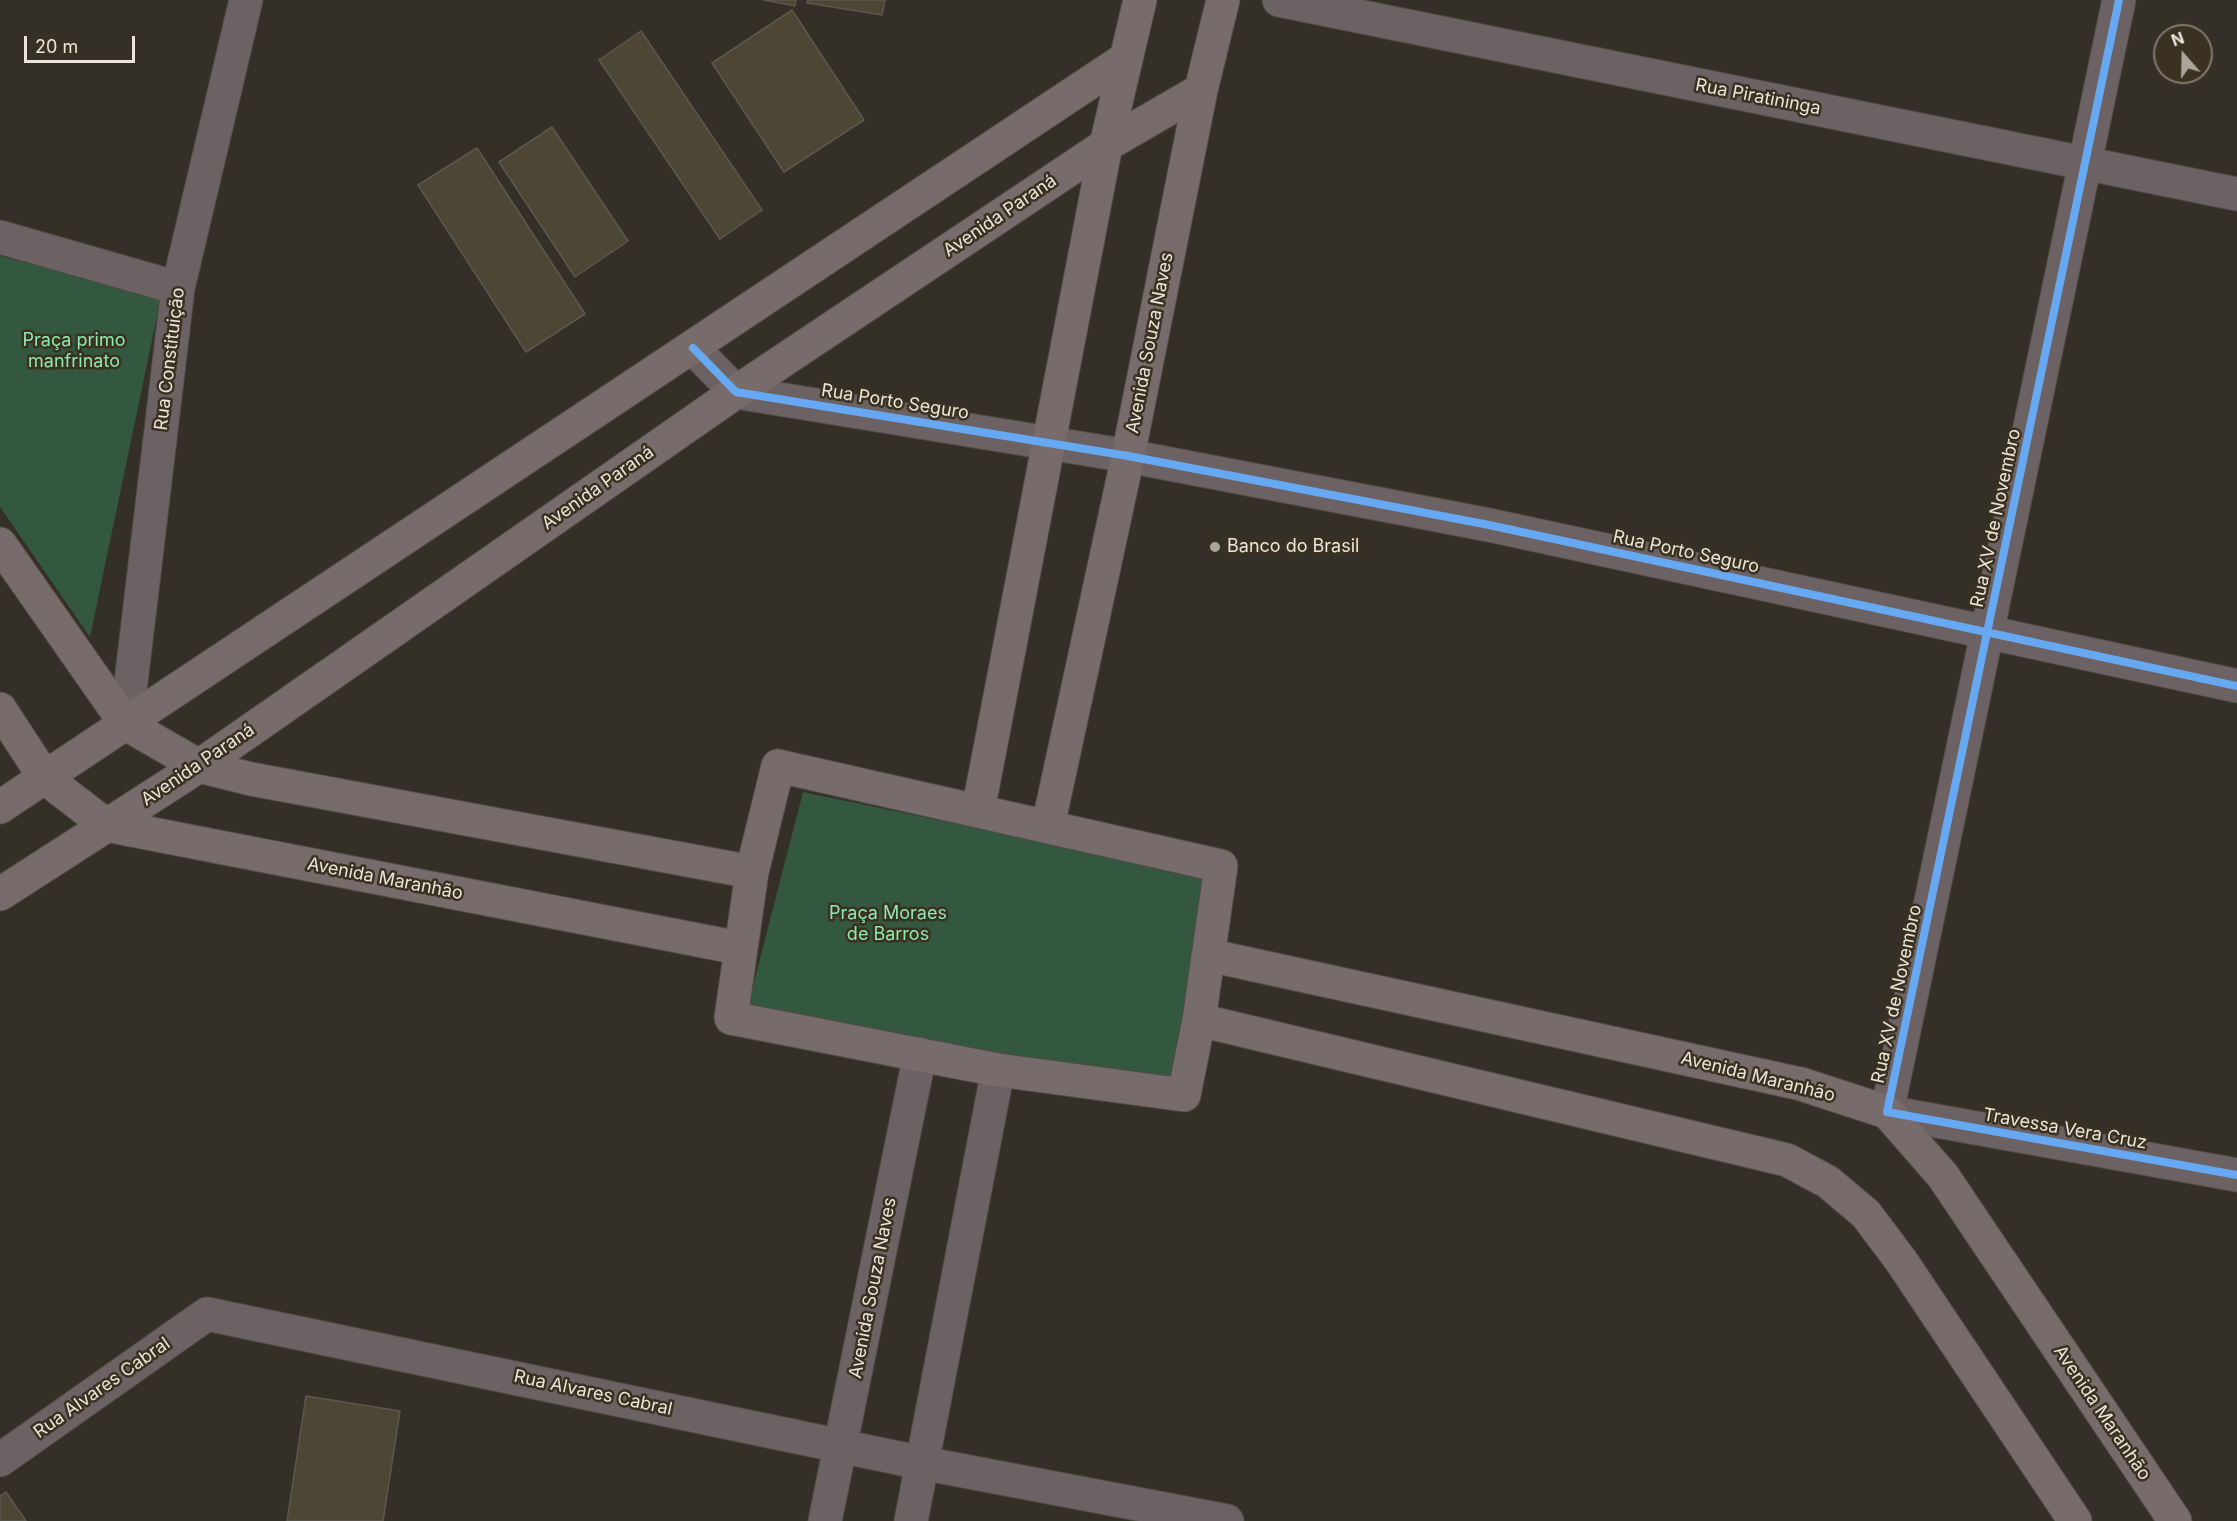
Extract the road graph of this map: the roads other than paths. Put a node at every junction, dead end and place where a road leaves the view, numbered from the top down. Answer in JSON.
{"nodes":[{"id":1,"x":246,"y":0,"type":"edge"},
{"id":2,"x":1140,"y":0,"type":"edge"},
{"id":3,"x":1223,"y":0,"type":"edge"},
{"id":4,"x":1278,"y":0,"type":"edge"},
{"id":5,"x":2119,"y":0,"type":"edge"},
{"id":6,"x":1125,"y":59,"type":"junction"},
{"id":7,"x":1201,"y":90,"type":"junction"},
{"id":8,"x":1106,"y":145,"type":"junction"},
{"id":9,"x":2085,"y":163,"type":"junction"},
{"id":10,"x":2237,"y":194,"type":"edge"},
{"id":11,"x":0,"y":237,"type":"edge"},
{"id":12,"x":178,"y":288,"type":"junction"},
{"id":13,"x":693,"y":348,"type":"junction"},
{"id":14,"x":736,"y":392,"type":"junction"},
{"id":15,"x":1048,"y":442,"type":"junction"},
{"id":16,"x":1128,"y":456,"type":"junction"},
{"id":17,"x":0,"y":544,"type":"edge"},
{"id":18,"x":1988,"y":632,"type":"junction"},
{"id":19,"x":2237,"y":686,"type":"edge"},
{"id":20,"x":0,"y":709,"type":"edge"},
{"id":21,"x":126,"y":724,"type":"junction"},
{"id":22,"x":199,"y":766,"type":"junction"},
{"id":23,"x":45,"y":778,"type":"junction"},
{"id":24,"x":0,"y":807,"type":"edge"},
{"id":25,"x":978,"y":811,"type":"junction"},
{"id":26,"x":106,"y":825,"type":"junction"},
{"id":27,"x":1048,"y":826,"type":"junction"},
{"id":28,"x":752,"y":872,"type":"junction"},
{"id":29,"x":0,"y":894,"type":"edge"},
{"id":30,"x":739,"y":948,"type":"junction"},
{"id":31,"x":1208,"y":955,"type":"junction"},
{"id":32,"x":1199,"y":1020,"type":"junction"},
{"id":33,"x":920,"y":1054,"type":"junction"},
{"id":34,"x":998,"y":1070,"type":"junction"},
{"id":35,"x":1887,"y":1112,"type":"junction"},
{"id":36,"x":2237,"y":1175,"type":"edge"},
{"id":37,"x":841,"y":1444,"type":"junction"},
{"id":38,"x":0,"y":1460,"type":"edge"},
{"id":39,"x":922,"y":1463,"type":"junction"},
{"id":40,"x":825,"y":1521,"type":"edge"},
{"id":41,"x":910,"y":1521,"type":"edge"},
{"id":42,"x":1227,"y":1521,"type":"edge"},
{"id":43,"x":2075,"y":1521,"type":"edge"},
{"id":44,"x":2175,"y":1521,"type":"edge"}],
"edges":[{"from":1,"to":12,"type":"street","name":"Rua Constituição"},
{"from":2,"to":6,"type":"main road"},
{"from":3,"to":7,"type":"main road","name":"Avenida Souza Naves"},
{"from":4,"to":9,"type":"street","name":"Rua Piratininga"},
{"from":5,"to":9,"type":"street","name":"Rua XV de Novembro"},
{"from":6,"to":8,"type":"main road"},
{"from":6,"to":13,"type":"main road"},
{"from":7,"to":8,"type":"main road","name":"Avenida Paraná"},
{"from":7,"to":16,"type":"main road","name":"Avenida Souza Naves"},
{"from":8,"to":14,"type":"main road","name":"Avenida Paraná"},
{"from":8,"to":15,"type":"main road"},
{"from":9,"to":10,"type":"street","name":"Rua Piratininga"},
{"from":9,"to":18,"type":"street","name":"Rua XV de Novembro"},
{"from":11,"to":12,"type":"street"},
{"from":12,"to":21,"type":"street","name":"Rua Constituição"},
{"from":13,"to":14,"type":"street"},
{"from":13,"to":21,"type":"main road"},
{"from":14,"to":15,"type":"street","name":"Rua Porto Seguro"},
{"from":14,"to":22,"type":"main road","name":"Avenida Paraná"},
{"from":15,"to":16,"type":"street","name":"Rua Porto Seguro"},
{"from":15,"to":25,"type":"main road"},
{"from":16,"to":18,"type":"street","name":"Rua Porto Seguro"},
{"from":16,"to":27,"type":"main road","name":"Avenida Souza Naves"},
{"from":17,"to":21,"type":"main road"},
{"from":18,"to":19,"type":"street","name":"Rua Porto Seguro"},
{"from":18,"to":35,"type":"street","name":"Rua XV de Novembro"},
{"from":20,"to":23,"type":"main road","name":"Avenida Maranhão"},
{"from":21,"to":22,"type":"main road"},
{"from":21,"to":23,"type":"main road"},
{"from":22,"to":26,"type":"main road","name":"Avenida Paraná"},
{"from":22,"to":28,"type":"main road"},
{"from":23,"to":24,"type":"main road"},
{"from":23,"to":26,"type":"main road","name":"Avenida Maranhão"},
{"from":25,"to":27,"type":"main road"},
{"from":25,"to":28,"type":"main road"},
{"from":26,"to":29,"type":"main road","name":"Avenida Paraná"},
{"from":26,"to":30,"type":"main road","name":"Avenida Maranhão"},
{"from":27,"to":31,"type":"main road"},
{"from":28,"to":30,"type":"main road"},
{"from":30,"to":33,"type":"main road"},
{"from":31,"to":32,"type":"main road"},
{"from":31,"to":35,"type":"main road","name":"Avenida Maranhão"},
{"from":32,"to":34,"type":"main road"},
{"from":32,"to":43,"type":"main road"},
{"from":33,"to":34,"type":"main road"},
{"from":33,"to":37,"type":"street","name":"Avenida Souza Naves"},
{"from":34,"to":39,"type":"street"},
{"from":35,"to":36,"type":"street","name":"Travessa Vera Cruz"},
{"from":35,"to":44,"type":"main road","name":"Avenida Maranhão"},
{"from":37,"to":38,"type":"street","name":"Rua Alvares Cabral"},
{"from":37,"to":39,"type":"street","name":"Rua Alvares Cabral"},
{"from":37,"to":40,"type":"street","name":"Avenida Souza Naves"},
{"from":39,"to":41,"type":"street"},
{"from":39,"to":42,"type":"street","name":"Rua Alvares Cabral"}]}
